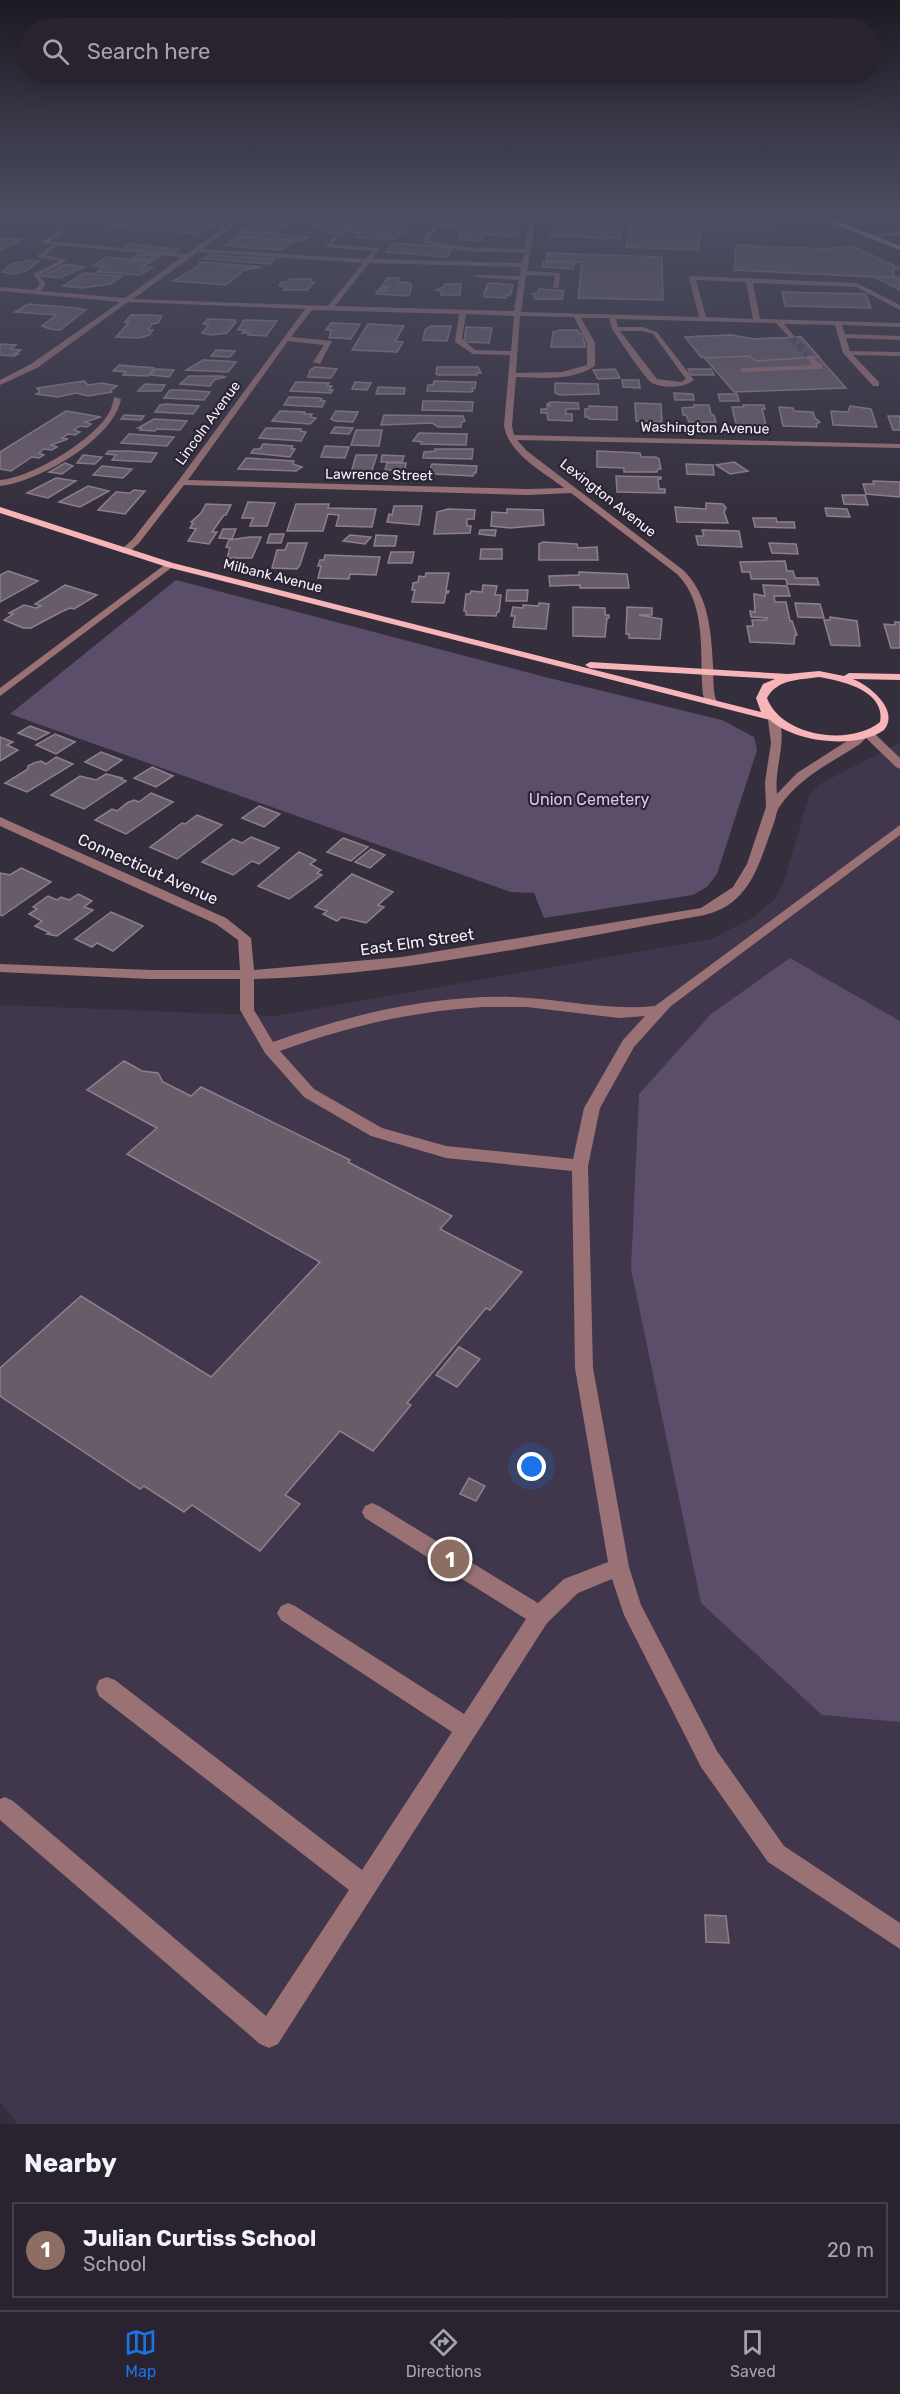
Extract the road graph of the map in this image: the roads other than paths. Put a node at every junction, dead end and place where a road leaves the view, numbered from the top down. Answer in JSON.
{"nodes":[{"id":1,"x":111,"y":311,"type":"edge"},
{"id":2,"x":307,"y":311,"type":"edge"},
{"id":3,"x":434,"y":311,"type":"edge"},
{"id":4,"x":701,"y":311,"type":"edge"},
{"id":5,"x":755,"y":311,"type":"edge"},
{"id":6,"x":463,"y":312,"type":"junction"},
{"id":7,"x":517,"y":314,"type":"junction"},
{"id":8,"x":576,"y":315,"type":"junction"},
{"id":9,"x":612,"y":316,"type":"junction"},
{"id":10,"x":703,"y":319,"type":"junction"},
{"id":11,"x":757,"y":321,"type":"junction"},
{"id":12,"x":777,"y":321,"type":"junction"},
{"id":13,"x":838,"y":323,"type":"junction"},
{"id":14,"x":900,"y":325,"type":"edge"},
{"id":15,"x":615,"y":329,"type":"junction"},
{"id":16,"x":841,"y":336,"type":"junction"},
{"id":17,"x":791,"y":337,"type":"tunnel mouth"},
{"id":18,"x":900,"y":338,"type":"edge"},
{"id":19,"x":286,"y":339,"type":"junction"},
{"id":20,"x":514,"y":353,"type":"junction"},
{"id":21,"x":847,"y":353,"type":"junction"},
{"id":22,"x":900,"y":354,"type":"edge"},
{"id":23,"x":809,"y":357,"type":"dead end"},
{"id":24,"x":317,"y":362,"type":"dead end"},
{"id":25,"x":744,"y":370,"type":"dead end"},
{"id":26,"x":513,"y":375,"type":"junction"},
{"id":27,"x":0,"y":383,"type":"edge"},
{"id":28,"x":876,"y":384,"type":"dead end"},
{"id":29,"x":117,"y":399,"type":"dead end"},
{"id":30,"x":510,"y":437,"type":"junction"},
{"id":31,"x":900,"y":446,"type":"edge"},
{"id":32,"x":182,"y":482,"type":"junction"},
{"id":33,"x":0,"y":483,"type":"edge"},
{"id":34,"x":575,"y":490,"type":"junction"},
{"id":35,"x":0,"y":510,"type":"edge"},
{"id":36,"x":125,"y":550,"type":"junction"},
{"id":37,"x":170,"y":565,"type":"junction"},
{"id":38,"x":542,"y":661,"type":"junction"},
{"id":39,"x":708,"y":673,"type":"junction"},
{"id":40,"x":837,"y":676,"type":"junction"},
{"id":41,"x":790,"y":677,"type":"junction"},
{"id":42,"x":900,"y":677,"type":"edge"},
{"id":43,"x":0,"y":693,"type":"edge"},
{"id":44,"x":711,"y":702,"type":"junction"},
{"id":45,"x":771,"y":719,"type":"junction"},
{"id":46,"x":900,"y":719,"type":"edge"},
{"id":47,"x":884,"y":723,"type":"junction"},
{"id":48,"x":865,"y":734,"type":"junction"},
{"id":49,"x":900,"y":765,"type":"edge"},
{"id":50,"x":772,"y":807,"type":"junction"},
{"id":51,"x":0,"y":821,"type":"edge"},
{"id":52,"x":900,"y":829,"type":"edge"},
{"id":53,"x":0,"y":968,"type":"edge"},
{"id":54,"x":246,"y":975,"type":"junction"},
{"id":55,"x":660,"y":1010,"type":"junction"},
{"id":56,"x":270,"y":1048,"type":"junction"},
{"id":57,"x":580,"y":1166,"type":"junction"},
{"id":58,"x":372,"y":1512,"type":"dead end"},
{"id":59,"x":619,"y":1567,"type":"junction"},
{"id":60,"x":288,"y":1613,"type":"dead end"},
{"id":61,"x":540,"y":1616,"type":"junction"},
{"id":62,"x":107,"y":1688,"type":"dead end"},
{"id":63,"x":467,"y":1729,"type":"junction"},
{"id":64,"x":5,"y":1809,"type":"dead end"},
{"id":65,"x":365,"y":1887,"type":"junction"},
{"id":66,"x":899,"y":1934,"type":"edge"}],
"edges":[{"from":1,"to":27,"type":"street"},
{"from":2,"to":19,"type":"street","name":"Lincoln Avenue"},
{"from":3,"to":6,"type":"street"},
{"from":4,"to":10,"type":"street"},
{"from":5,"to":11,"type":"street"},
{"from":6,"to":7,"type":"street"},
{"from":6,"to":20,"type":"street"},
{"from":7,"to":8,"type":"street"},
{"from":7,"to":20,"type":"street"},
{"from":8,"to":9,"type":"street"},
{"from":8,"to":26,"type":"street"},
{"from":9,"to":10,"type":"street"},
{"from":9,"to":15,"type":"street"},
{"from":10,"to":11,"type":"street"},
{"from":11,"to":12,"type":"street"},
{"from":12,"to":13,"type":"street"},
{"from":12,"to":17,"type":"street"},
{"from":13,"to":14,"type":"street"},
{"from":13,"to":16,"type":"street"},
{"from":15,"to":15,"type":"street"},
{"from":16,"to":18,"type":"street"},
{"from":16,"to":21,"type":"street"},
{"from":19,"to":24,"type":"street"},
{"from":19,"to":32,"type":"street","name":"Lincoln Avenue"},
{"from":20,"to":26,"type":"street"},
{"from":21,"to":22,"type":"street"},
{"from":21,"to":28,"type":"street"},
{"from":23,"to":25,"type":"street"},
{"from":26,"to":30,"type":"street"},
{"from":29,"to":33,"type":"street"},
{"from":30,"to":31,"type":"street","name":"Washington Avenue"},
{"from":30,"to":34,"type":"street","name":"Lexington Avenue"},
{"from":32,"to":34,"type":"street","name":"Lawrence Street"},
{"from":32,"to":36,"type":"street","name":"Lincoln Avenue"},
{"from":34,"to":39,"type":"street","name":"Lexington Avenue"},
{"from":35,"to":36,"type":"main road","name":"Milbank Avenue"},
{"from":36,"to":37,"type":"main road","name":"Milbank Avenue"},
{"from":37,"to":38,"type":"main road","name":"Milbank Avenue"},
{"from":37,"to":43,"type":"street"},
{"from":38,"to":39,"type":"main road","name":"Milbank Avenue"},
{"from":38,"to":44,"type":"main road","name":"Milbank Avenue"},
{"from":39,"to":41,"type":"main road","name":"Milbank Avenue"},
{"from":39,"to":44,"type":"street","name":"Lexington Avenue"},
{"from":40,"to":41,"type":"main road"},
{"from":40,"to":42,"type":"main road"},
{"from":40,"to":47,"type":"main road"},
{"from":41,"to":45,"type":"main road"},
{"from":44,"to":45,"type":"main road","name":"Milbank Avenue"},
{"from":45,"to":48,"type":"main road","name":"Milbank Avenue"},
{"from":45,"to":50,"type":"street","name":"East Elm Street"},
{"from":46,"to":47,"type":"main road"},
{"from":47,"to":48,"type":"main road"},
{"from":48,"to":49,"type":"street"},
{"from":48,"to":50,"type":"street","name":"East Elm Street"},
{"from":50,"to":54,"type":"street","name":"East Elm Street"},
{"from":51,"to":54,"type":"street","name":"Connecticut Avenue"},
{"from":52,"to":55,"type":"street"},
{"from":53,"to":54,"type":"street","name":"East Elm Street"},
{"from":54,"to":56,"type":"street"},
{"from":55,"to":56,"type":"street"},
{"from":55,"to":57,"type":"street"},
{"from":56,"to":57,"type":"street"},
{"from":57,"to":59,"type":"street"},
{"from":58,"to":61,"type":"street"},
{"from":59,"to":61,"type":"street"},
{"from":59,"to":66,"type":"street"},
{"from":60,"to":63,"type":"street"},
{"from":61,"to":63,"type":"street"},
{"from":62,"to":65,"type":"street"},
{"from":63,"to":65,"type":"street"},
{"from":64,"to":65,"type":"street"}]}
